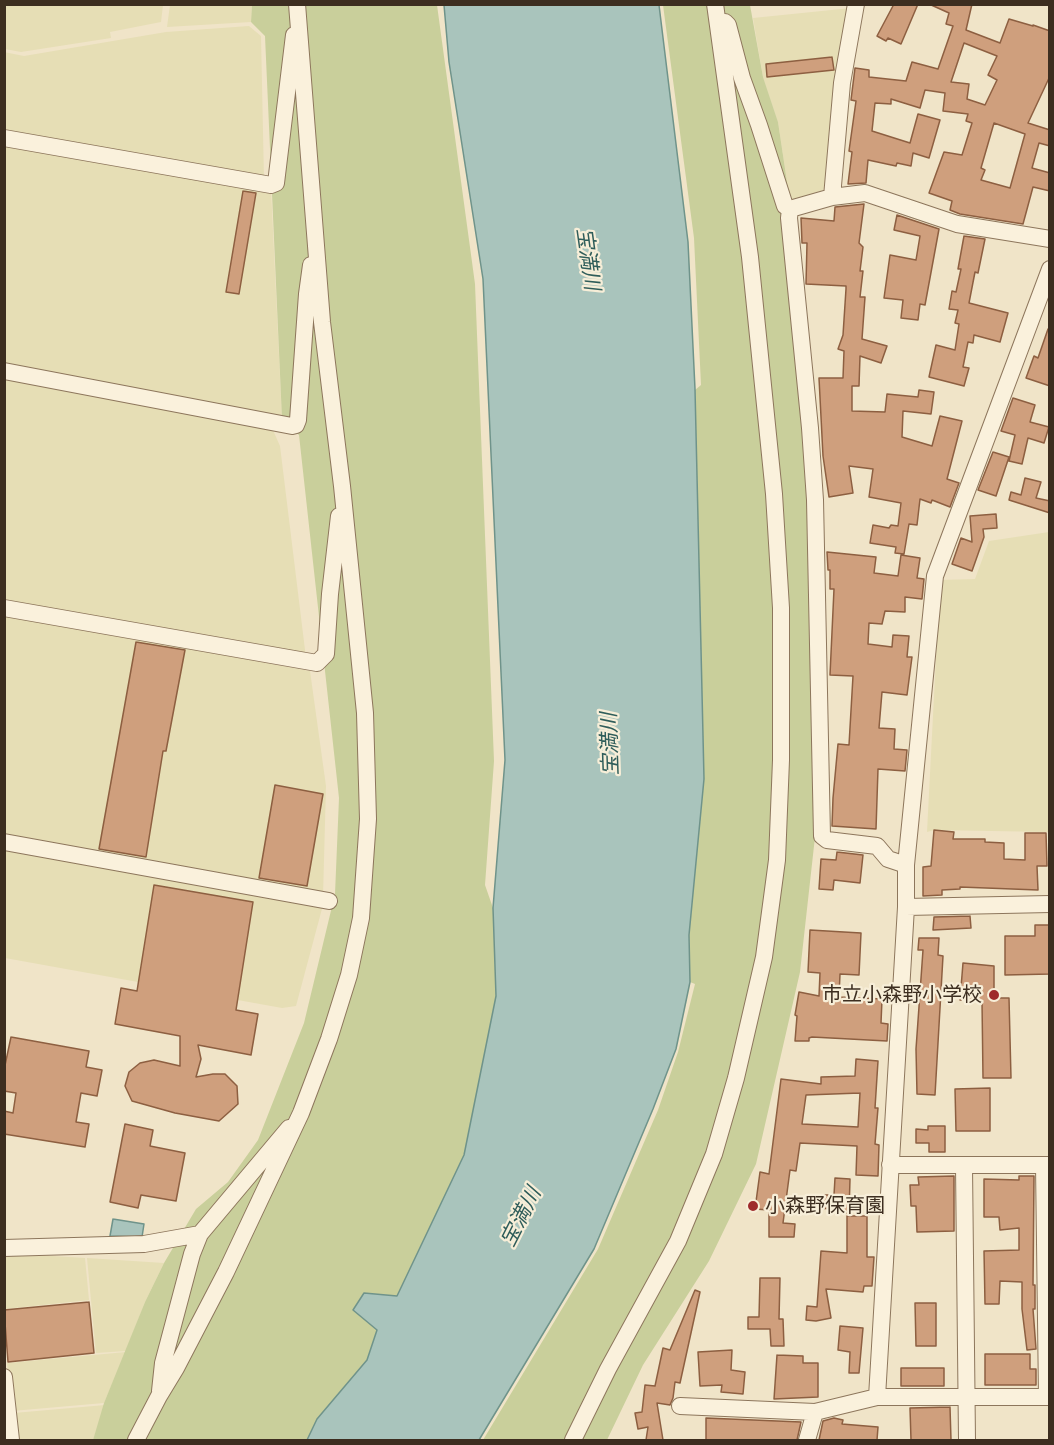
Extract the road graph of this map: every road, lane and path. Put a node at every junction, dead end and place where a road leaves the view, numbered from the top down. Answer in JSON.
{"nodes":[{"id":1,"x":297,"y":4,"type":"edge"},
{"id":2,"x":856,"y":4,"type":"edge"},
{"id":3,"x":716,"y":7,"type":"edge"},
{"id":4,"x":299,"y":24,"type":"junction"},
{"id":5,"x":4,"y":138,"type":"edge"},
{"id":6,"x":832,"y":197,"type":"junction"},
{"id":7,"x":790,"y":208,"type":"junction"},
{"id":8,"x":1050,"y":238,"type":"edge"},
{"id":9,"x":316,"y":244,"type":"junction"},
{"id":10,"x":1050,"y":269,"type":"edge"},
{"id":11,"x":4,"y":371,"type":"edge"},
{"id":12,"x":342,"y":486,"type":"junction"},
{"id":13,"x":4,"y":608,"type":"edge"},
{"id":14,"x":4,"y":842,"type":"edge"},
{"id":15,"x":906,"y":865,"type":"junction"},
{"id":16,"x":329,"y":901,"type":"dead end"},
{"id":17,"x":1050,"y":904,"type":"edge"},
{"id":18,"x":906,"y":907,"type":"junction"},
{"id":19,"x":301,"y":1113,"type":"junction"},
{"id":20,"x":890,"y":1165,"type":"junction"},
{"id":21,"x":1047,"y":1165,"type":"edge"},
{"id":22,"x":964,"y":1166,"type":"junction"},
{"id":23,"x":200,"y":1233,"type":"junction"},
{"id":24,"x":4,"y":1248,"type":"edge"},
{"id":25,"x":4,"y":1377,"type":"edge"},
{"id":26,"x":159,"y":1396,"type":"junction"},
{"id":27,"x":877,"y":1397,"type":"junction"},
{"id":28,"x":966,"y":1397,"type":"junction"},
{"id":29,"x":1048,"y":1397,"type":"edge"},
{"id":30,"x":680,"y":1406,"type":"dead end"},
{"id":31,"x":815,"y":1412,"type":"junction"},
{"id":32,"x":11,"y":1440,"type":"edge"},
{"id":33,"x":136,"y":1440,"type":"edge"},
{"id":34,"x":573,"y":1440,"type":"edge"},
{"id":35,"x":807,"y":1440,"type":"edge"},
{"id":36,"x":967,"y":1440,"type":"edge"}],
"edges":[{"from":1,"to":4,"type":"street"},
{"from":2,"to":6,"type":"street"},
{"from":3,"to":7,"type":"street"},
{"from":3,"to":34,"type":"street"},
{"from":4,"to":5,"type":"street"},
{"from":4,"to":9,"type":"street"},
{"from":6,"to":7,"type":"street"},
{"from":6,"to":8,"type":"street"},
{"from":7,"to":15,"type":"street"},
{"from":9,"to":11,"type":"street"},
{"from":9,"to":12,"type":"street"},
{"from":10,"to":15,"type":"street"},
{"from":12,"to":13,"type":"street"},
{"from":12,"to":19,"type":"street"},
{"from":14,"to":16,"type":"street"},
{"from":15,"to":18,"type":"street"},
{"from":17,"to":18,"type":"street"},
{"from":18,"to":20,"type":"street"},
{"from":19,"to":23,"type":"street"},
{"from":19,"to":26,"type":"street"},
{"from":20,"to":22,"type":"street"},
{"from":20,"to":27,"type":"street"},
{"from":21,"to":22,"type":"street"},
{"from":21,"to":29,"type":"street"},
{"from":22,"to":28,"type":"street"},
{"from":23,"to":24,"type":"street"},
{"from":23,"to":26,"type":"street"},
{"from":25,"to":32,"type":"street"},
{"from":26,"to":33,"type":"street"},
{"from":27,"to":28,"type":"street"},
{"from":27,"to":31,"type":"street"},
{"from":28,"to":29,"type":"street"},
{"from":28,"to":36,"type":"street"},
{"from":30,"to":31,"type":"street"},
{"from":31,"to":35,"type":"street"}]}
